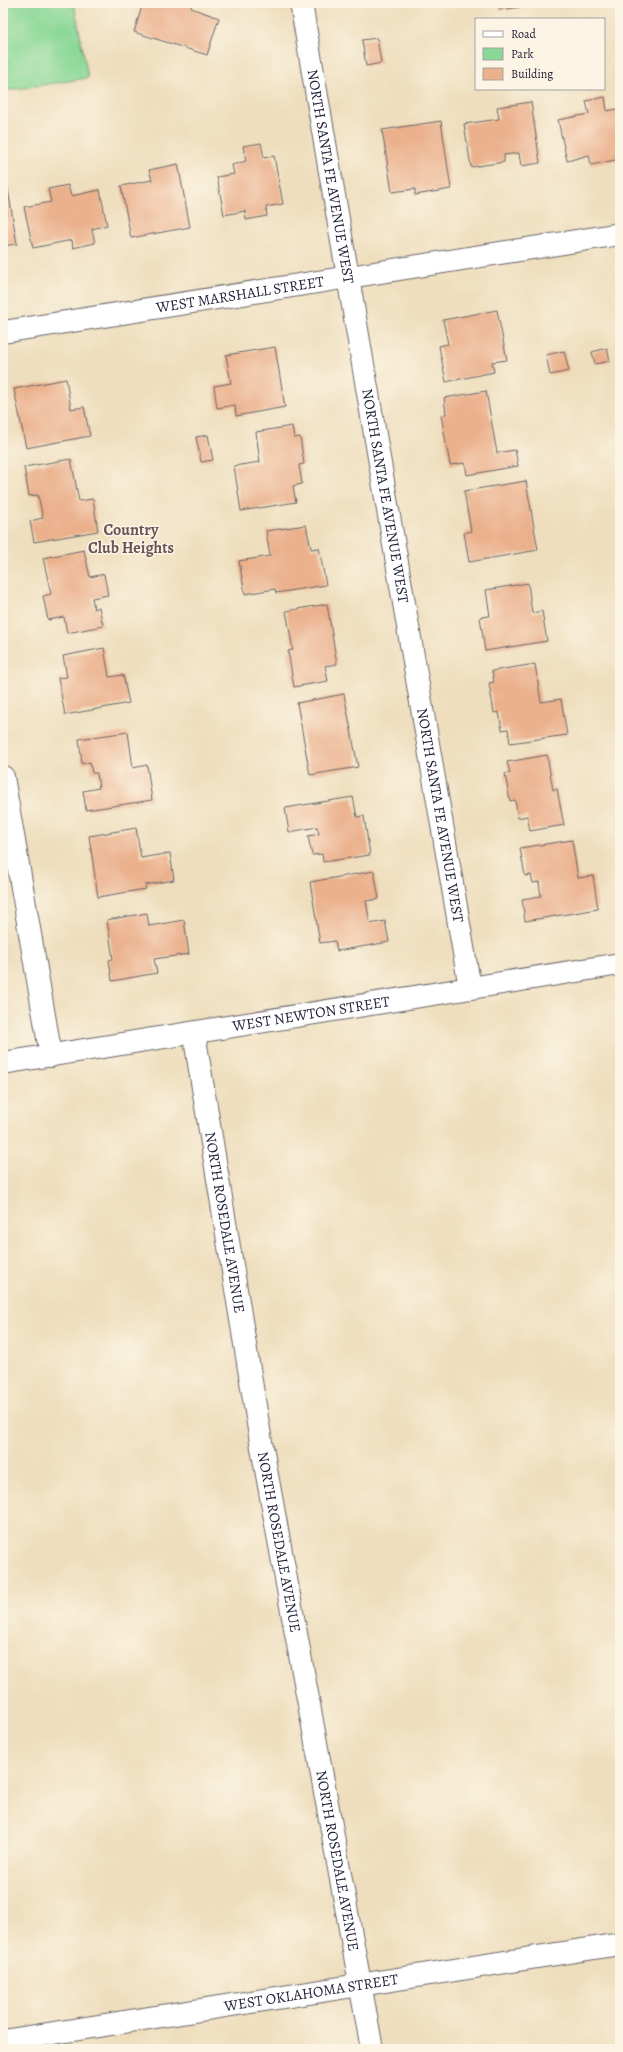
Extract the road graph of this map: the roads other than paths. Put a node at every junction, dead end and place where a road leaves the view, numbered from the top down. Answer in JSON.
{"nodes":[{"id":1,"x":301,"y":3,"type":"edge"},
{"id":2,"x":620,"y":234,"type":"edge"},
{"id":3,"x":349,"y":276,"type":"junction"},
{"id":4,"x":3,"y":332,"type":"edge"},
{"id":5,"x":3,"y":777,"type":"edge"},
{"id":6,"x":620,"y":964,"type":"edge"},
{"id":7,"x":470,"y":988,"type":"junction"},
{"id":8,"x":194,"y":1033,"type":"junction"},
{"id":9,"x":51,"y":1056,"type":"junction"},
{"id":10,"x":3,"y":1063,"type":"edge"},
{"id":11,"x":620,"y":1944,"type":"edge"},
{"id":12,"x":360,"y":1985,"type":"junction"},
{"id":13,"x":3,"y":2041,"type":"edge"},
{"id":14,"x":372,"y":2049,"type":"edge"}],
"edges":[{"from":1,"to":3,"type":"street","name":"NORTH SANTA FE AVENUE WEST"},
{"from":2,"to":3,"type":"street","name":"WEST MARSHALL STREET"},
{"from":3,"to":4,"type":"street","name":"WEST MARSHALL STREET"},
{"from":3,"to":7,"type":"street","name":"NORTH SANTA FE AVENUE WEST"},
{"from":5,"to":9,"type":"street"},
{"from":6,"to":7,"type":"street","name":"WEST NEWTON STREET"},
{"from":7,"to":8,"type":"street","name":"WEST NEWTON STREET"},
{"from":8,"to":9,"type":"street","name":"WEST NEWTON STREET"},
{"from":8,"to":12,"type":"street","name":"NORTH ROSEDALE AVENUE"},
{"from":9,"to":10,"type":"street","name":"WEST NEWTON STREET"},
{"from":11,"to":12,"type":"street","name":"WEST OKLAHOMA STREET"},
{"from":12,"to":13,"type":"street","name":"WEST OKLAHOMA STREET"},
{"from":12,"to":14,"type":"street","name":"NORTH ROSEDALE AVENUE"}]}
